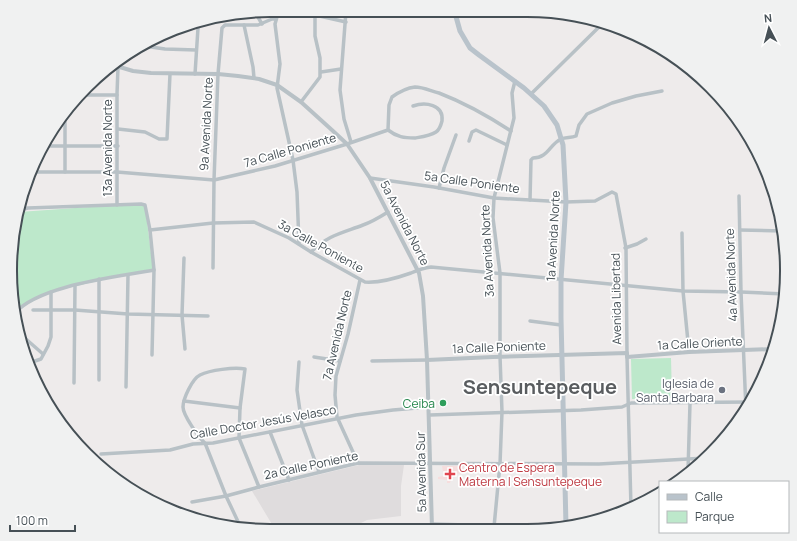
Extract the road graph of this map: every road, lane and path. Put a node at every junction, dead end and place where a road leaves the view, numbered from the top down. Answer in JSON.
{"nodes":[{"id":1,"x":315,"y":17,"type":"edge"},
{"id":2,"x":324,"y":17,"type":"edge"},
{"id":3,"x":346,"y":17,"type":"edge"},
{"id":4,"x":456,"y":17,"type":"edge"},
{"id":5,"x":258,"y":18,"type":"edge"},
{"id":6,"x":276,"y":19,"type":"joint"},
{"id":7,"x":346,"y":22,"type":"junction"},
{"id":8,"x":262,"y":24,"type":"junction"},
{"id":9,"x":244,"y":26,"type":"junction"},
{"id":10,"x":198,"y":28,"type":"edge"},
{"id":11,"x":598,"y":28,"type":"edge"},
{"id":12,"x":151,"y":47,"type":"edge"},
{"id":13,"x":196,"y":50,"type":"junction"},
{"id":14,"x":118,"y":67,"type":"joint"},
{"id":15,"x":341,"y":69,"type":"junction"},
{"id":16,"x":321,"y":72,"type":"junction"},
{"id":17,"x":170,"y":74,"type":"junction"},
{"id":18,"x":195,"y":74,"type":"junction"},
{"id":19,"x":218,"y":74,"type":"junction"},
{"id":20,"x":254,"y":78,"type":"junction"},
{"id":21,"x":515,"y":81,"type":"junction"},
{"id":22,"x":277,"y":85,"type":"junction"},
{"id":23,"x":662,"y":91,"type":"dead end"},
{"id":24,"x":531,"y":94,"type":"junction"},
{"id":25,"x":87,"y":95,"type":"edge"},
{"id":26,"x":117,"y":95,"type":"junction"},
{"id":27,"x":301,"y":102,"type":"junction"},
{"id":28,"x":413,"y":106,"type":"dead end"},
{"id":29,"x":65,"y":122,"type":"edge"},
{"id":30,"x":118,"y":129,"type":"junction"},
{"id":31,"x":388,"y":130,"type":"junction"},
{"id":32,"x":511,"y":131,"type":"junction"},
{"id":33,"x":456,"y":135,"type":"dead end"},
{"id":34,"x":562,"y":138,"type":"junction"},
{"id":35,"x":469,"y":141,"type":"dead end"},
{"id":36,"x":349,"y":143,"type":"junction"},
{"id":37,"x":507,"y":145,"type":"junction"},
{"id":38,"x":50,"y":146,"type":"edge"},
{"id":39,"x":65,"y":146,"type":"junction"},
{"id":40,"x":118,"y":146,"type":"junction"},
{"id":41,"x":293,"y":160,"type":"junction"},
{"id":42,"x":36,"y":172,"type":"edge"},
{"id":43,"x":65,"y":172,"type":"junction"},
{"id":44,"x":117,"y":172,"type":"junction"},
{"id":45,"x":370,"y":178,"type":"junction"},
{"id":46,"x":214,"y":180,"type":"junction"},
{"id":47,"x":439,"y":188,"type":"junction"},
{"id":48,"x":616,"y":194,"type":"joint"},
{"id":49,"x":739,"y":196,"type":"dead end"},
{"id":50,"x":494,"y":198,"type":"junction"},
{"id":51,"x":530,"y":200,"type":"junction"},
{"id":52,"x":566,"y":202,"type":"junction"},
{"id":53,"x":117,"y":205,"type":"junction"},
{"id":54,"x":25,"y":210,"type":"edge"},
{"id":55,"x":388,"y":212,"type":"junction"},
{"id":56,"x":213,"y":223,"type":"junction"},
{"id":57,"x":150,"y":230,"type":"junction"},
{"id":58,"x":740,"y":230,"type":"junction"},
{"id":59,"x":777,"y":230,"type":"edge"},
{"id":60,"x":682,"y":233,"type":"dead end"},
{"id":61,"x":646,"y":239,"type":"dead end"},
{"id":62,"x":299,"y":244,"type":"junction"},
{"id":63,"x":626,"y":248,"type":"junction"},
{"id":64,"x":311,"y":252,"type":"junction"},
{"id":65,"x":184,"y":258,"type":"dead end"},
{"id":66,"x":213,"y":268,"type":"dead end"},
{"id":67,"x":154,"y":270,"type":"junction"},
{"id":68,"x":417,"y":270,"type":"junction"},
{"id":69,"x":500,"y":274,"type":"junction"},
{"id":70,"x":128,"y":275,"type":"junction"},
{"id":71,"x":99,"y":280,"type":"junction"},
{"id":72,"x":360,"y":280,"type":"junction"},
{"id":73,"x":561,"y":280,"type":"junction"},
{"id":74,"x":75,"y":286,"type":"junction"},
{"id":75,"x":626,"y":286,"type":"junction"},
{"id":76,"x":683,"y":291,"type":"junction"},
{"id":77,"x":51,"y":292,"type":"junction"},
{"id":78,"x":741,"y":292,"type":"junction"},
{"id":79,"x":779,"y":294,"type":"edge"},
{"id":80,"x":20,"y":308,"type":"edge"},
{"id":81,"x":33,"y":310,"type":"dead end"},
{"id":82,"x":51,"y":310,"type":"junction"},
{"id":83,"x":75,"y":310,"type":"junction"},
{"id":84,"x":99,"y":311,"type":"junction"},
{"id":85,"x":128,"y":314,"type":"junction"},
{"id":86,"x":152,"y":315,"type":"junction"},
{"id":87,"x":182,"y":315,"type":"junction"},
{"id":88,"x":208,"y":316,"type":"dead end"},
{"id":89,"x":530,"y":321,"type":"dead end"},
{"id":90,"x":561,"y":325,"type":"junction"},
{"id":91,"x":27,"y":340,"type":"edge"},
{"id":92,"x":185,"y":349,"type":"dead end"},
{"id":93,"x":768,"y":349,"type":"edge"},
{"id":94,"x":743,"y":351,"type":"junction"},
{"id":95,"x":689,"y":352,"type":"junction"},
{"id":96,"x":43,"y":354,"type":"junction"},
{"id":97,"x":152,"y":355,"type":"dead end"},
{"id":98,"x":561,"y":355,"type":"junction"},
{"id":99,"x":627,"y":355,"type":"junction"},
{"id":100,"x":500,"y":356,"type":"junction"},
{"id":101,"x":314,"y":357,"type":"dead end"},
{"id":102,"x":428,"y":360,"type":"junction"},
{"id":103,"x":340,"y":361,"type":"junction"},
{"id":104,"x":372,"y":361,"type":"dead end"},
{"id":105,"x":34,"y":362,"type":"edge"},
{"id":106,"x":299,"y":362,"type":"dead end"},
{"id":107,"x":99,"y":380,"type":"dead end"},
{"id":108,"x":74,"y":383,"type":"dead end"},
{"id":109,"x":126,"y":387,"type":"dead end"},
{"id":110,"x":745,"y":399,"type":"edge"},
{"id":111,"x":184,"y":401,"type":"junction"},
{"id":112,"x":743,"y":402,"type":"edge"},
{"id":113,"x":690,"y":403,"type":"junction"},
{"id":114,"x":627,"y":404,"type":"junction"},
{"id":115,"x":429,"y":407,"type":"junction"},
{"id":116,"x":240,"y":408,"type":"junction"},
{"id":117,"x":564,"y":410,"type":"junction"},
{"id":118,"x":502,"y":412,"type":"junction"},
{"id":119,"x":430,"y":415,"type":"junction"},
{"id":120,"x":338,"y":418,"type":"junction"},
{"id":121,"x":302,"y":426,"type":"junction"},
{"id":122,"x":270,"y":432,"type":"junction"},
{"id":123,"x":240,"y":438,"type":"junction"},
{"id":124,"x":205,"y":444,"type":"junction"},
{"id":125,"x":101,"y":454,"type":"dead end"},
{"id":126,"x":689,"y":458,"type":"junction"},
{"id":127,"x":697,"y":458,"type":"edge"},
{"id":128,"x":358,"y":463,"type":"junction"},
{"id":129,"x":564,"y":463,"type":"junction"},
{"id":130,"x":629,"y":463,"type":"junction"},
{"id":131,"x":430,"y":464,"type":"junction"},
{"id":132,"x":500,"y":464,"type":"junction"},
{"id":133,"x":688,"y":466,"type":"edge"},
{"id":134,"x":319,"y":472,"type":"junction"},
{"id":135,"x":289,"y":480,"type":"junction"},
{"id":136,"x":259,"y":487,"type":"junction"},
{"id":137,"x":226,"y":496,"type":"junction"},
{"id":138,"x":192,"y":502,"type":"dead end"},
{"id":139,"x":631,"y":502,"type":"edge"},
{"id":140,"x":566,"y":521,"type":"edge"},
{"id":141,"x":238,"y":522,"type":"edge"},
{"id":142,"x":432,"y":524,"type":"edge"},
{"id":143,"x":494,"y":524,"type":"edge"}],
"edges":[{"from":1,"to":16,"type":"street"},
{"from":2,"to":7,"type":"street"},
{"from":3,"to":7,"type":"street","name":"5a Avenida Norte"},
{"from":4,"to":21,"type":"main road","name":"1a Avenida Norte"},
{"from":5,"to":8,"type":"street"},
{"from":6,"to":8,"type":"street"},
{"from":6,"to":22,"type":"street"},
{"from":7,"to":15,"type":"street","name":"5a Avenida Norte"},
{"from":8,"to":9,"type":"street"},
{"from":9,"to":19,"type":"street","name":"9a Avenida Norte"},
{"from":9,"to":20,"type":"street"},
{"from":10,"to":13,"type":"street"},
{"from":11,"to":24,"type":"street"},
{"from":12,"to":13,"type":"street"},
{"from":13,"to":18,"type":"street"},
{"from":14,"to":17,"type":"street"},
{"from":14,"to":26,"type":"street","name":"13a Avenida Norte"},
{"from":15,"to":16,"type":"street"},
{"from":15,"to":36,"type":"street","name":"5a Avenida Norte"},
{"from":16,"to":27,"type":"street"},
{"from":17,"to":18,"type":"street"},
{"from":17,"to":30,"type":"street"},
{"from":18,"to":19,"type":"street"},
{"from":19,"to":20,"type":"street"},
{"from":19,"to":46,"type":"street","name":"9a Avenida Norte"},
{"from":20,"to":22,"type":"street"},
{"from":21,"to":24,"type":"main road","name":"1a Avenida Norte"},
{"from":21,"to":32,"type":"street"},
{"from":22,"to":27,"type":"street"},
{"from":22,"to":41,"type":"street"},
{"from":23,"to":34,"type":"street"},
{"from":24,"to":34,"type":"main road","name":"1a Avenida Norte"},
{"from":25,"to":26,"type":"street"},
{"from":26,"to":30,"type":"street","name":"13a Avenida Norte"},
{"from":27,"to":36,"type":"street"},
{"from":28,"to":31,"type":"street"},
{"from":29,"to":39,"type":"street"},
{"from":30,"to":40,"type":"street","name":"13a Avenida Norte"},
{"from":31,"to":32,"type":"street"},
{"from":31,"to":36,"type":"street","name":"7a Calle Poniente"},
{"from":32,"to":37,"type":"street","name":"3a Avenida Norte"},
{"from":33,"to":47,"type":"street"},
{"from":34,"to":51,"type":"street"},
{"from":34,"to":52,"type":"main road","name":"1a Avenida Norte"},
{"from":35,"to":37,"type":"street"},
{"from":36,"to":41,"type":"street","name":"7a Calle Poniente"},
{"from":36,"to":45,"type":"street","name":"5a Avenida Norte"},
{"from":37,"to":50,"type":"street","name":"3a Avenida Norte"},
{"from":38,"to":39,"type":"street"},
{"from":39,"to":40,"type":"street"},
{"from":39,"to":43,"type":"street"},
{"from":40,"to":44,"type":"street","name":"13a Avenida Norte"},
{"from":41,"to":46,"type":"street","name":"7a Calle Poniente"},
{"from":41,"to":62,"type":"street"},
{"from":42,"to":43,"type":"street","name":"7a Calle Poniente"},
{"from":43,"to":44,"type":"street","name":"7a Calle Poniente"},
{"from":44,"to":46,"type":"street","name":"7a Calle Poniente"},
{"from":44,"to":53,"type":"street","name":"13a Avenida Norte"},
{"from":45,"to":47,"type":"street","name":"5a Calle Poniente"},
{"from":45,"to":55,"type":"street","name":"5a Avenida Norte"},
{"from":46,"to":56,"type":"street","name":"9a Avenida Norte"},
{"from":47,"to":50,"type":"street","name":"5a Calle Poniente"},
{"from":48,"to":52,"type":"street","name":"5a Calle Poniente"},
{"from":48,"to":63,"type":"street","name":"Avenida Libertad"},
{"from":49,"to":58,"type":"street","name":"4a Avenida Norte"},
{"from":50,"to":51,"type":"street","name":"5a Calle Poniente"},
{"from":50,"to":69,"type":"street","name":"3a Avenida Norte"},
{"from":51,"to":52,"type":"street","name":"5a Calle Poniente"},
{"from":52,"to":73,"type":"main road","name":"1a Avenida Norte"},
{"from":53,"to":54,"type":"street"},
{"from":53,"to":57,"type":"street"},
{"from":55,"to":64,"type":"street"},
{"from":55,"to":68,"type":"street","name":"5a Avenida Norte"},
{"from":56,"to":57,"type":"street","name":"3a Calle Poniente"},
{"from":56,"to":62,"type":"street","name":"3a Calle Poniente"},
{"from":56,"to":66,"type":"street","name":"9a Avenida Norte"},
{"from":57,"to":67,"type":"street"},
{"from":58,"to":59,"type":"street"},
{"from":58,"to":78,"type":"street","name":"4a Avenida Norte"},
{"from":60,"to":76,"type":"street"},
{"from":61,"to":63,"type":"street"},
{"from":62,"to":64,"type":"street","name":"3a Calle Poniente"},
{"from":63,"to":75,"type":"street","name":"Avenida Libertad"},
{"from":64,"to":72,"type":"street","name":"3a Calle Poniente"},
{"from":65,"to":87,"type":"street"},
{"from":67,"to":70,"type":"street"},
{"from":67,"to":86,"type":"street"},
{"from":68,"to":69,"type":"street","name":"3a Calle Poniente"},
{"from":68,"to":72,"type":"street","name":"3a Calle Poniente"},
{"from":68,"to":102,"type":"street","name":"5a Avenida Norte"},
{"from":69,"to":73,"type":"street","name":"3a Calle Poniente"},
{"from":69,"to":100,"type":"street","name":"3a Avenida Norte"},
{"from":70,"to":71,"type":"street"},
{"from":70,"to":85,"type":"street"},
{"from":71,"to":74,"type":"street"},
{"from":71,"to":84,"type":"street"},
{"from":72,"to":103,"type":"street","name":"7a Avenida Norte"},
{"from":73,"to":75,"type":"street","name":"3a Calle Poniente"},
{"from":73,"to":90,"type":"main road","name":"1a Avenida Norte"},
{"from":74,"to":77,"type":"street"},
{"from":74,"to":83,"type":"street"},
{"from":75,"to":76,"type":"street","name":"3a Calle Poniente"},
{"from":75,"to":99,"type":"street","name":"Avenida Libertad"},
{"from":76,"to":78,"type":"street","name":"3a Calle Poniente"},
{"from":76,"to":95,"type":"street"},
{"from":77,"to":80,"type":"street"},
{"from":77,"to":82,"type":"street"},
{"from":78,"to":79,"type":"street","name":"3a Calle Poniente"},
{"from":78,"to":94,"type":"street","name":"4a Avenida Norte"},
{"from":81,"to":82,"type":"street"},
{"from":82,"to":83,"type":"street"},
{"from":82,"to":96,"type":"street"},
{"from":83,"to":84,"type":"street"},
{"from":83,"to":108,"type":"street"},
{"from":84,"to":85,"type":"street"},
{"from":84,"to":107,"type":"street"},
{"from":85,"to":86,"type":"street"},
{"from":85,"to":109,"type":"street"},
{"from":86,"to":87,"type":"street"},
{"from":86,"to":97,"type":"street"},
{"from":87,"to":88,"type":"street"},
{"from":87,"to":92,"type":"street"},
{"from":89,"to":90,"type":"street"},
{"from":90,"to":98,"type":"main road","name":"1a Avenida Norte"},
{"from":91,"to":96,"type":"street"},
{"from":93,"to":94,"type":"street","name":"1a Calle Oriente"},
{"from":94,"to":95,"type":"street","name":"1a Calle Oriente"},
{"from":94,"to":110,"type":"street","name":"4a Avenida Norte"},
{"from":95,"to":99,"type":"street","name":"1a Calle Oriente"},
{"from":96,"to":105,"type":"street"},
{"from":98,"to":99,"type":"street","name":"1a Calle Poniente"},
{"from":98,"to":100,"type":"street","name":"1a Calle Poniente"},
{"from":98,"to":117,"type":"main road","name":"1a Avenida Norte"},
{"from":99,"to":114,"type":"street","name":"Avenida Libertad"},
{"from":100,"to":102,"type":"street","name":"1a Calle Poniente"},
{"from":100,"to":118,"type":"street","name":"3a Avenida Norte"},
{"from":101,"to":103,"type":"street"},
{"from":102,"to":104,"type":"street","name":"1a Calle Poniente"},
{"from":102,"to":115,"type":"street","name":"5a Avenida Norte"},
{"from":103,"to":120,"type":"street","name":"7a Avenida Norte"},
{"from":106,"to":121,"type":"street"},
{"from":111,"to":116,"type":"street"},
{"from":111,"to":116,"type":"street"},
{"from":111,"to":124,"type":"street"},
{"from":112,"to":113,"type":"street"},
{"from":113,"to":114,"type":"street"},
{"from":113,"to":126,"type":"street"},
{"from":114,"to":117,"type":"street"},
{"from":114,"to":130,"type":"street","name":"Avenida Libertad"},
{"from":115,"to":119,"type":"street","name":"5a Avenida Norte"},
{"from":115,"to":120,"type":"street","name":"Calle Doctor Jesús Velasco"},
{"from":116,"to":123,"type":"street"},
{"from":117,"to":118,"type":"street"},
{"from":117,"to":129,"type":"main road","name":"1a Avenida Norte"},
{"from":118,"to":119,"type":"street"},
{"from":118,"to":132,"type":"street","name":"3a Avenida Norte"},
{"from":119,"to":131,"type":"street","name":"5a Avenida Sur"},
{"from":120,"to":121,"type":"street","name":"Calle Doctor Jesús Velasco"},
{"from":120,"to":128,"type":"street","name":"7a Avenida Norte"},
{"from":121,"to":122,"type":"street","name":"Calle Doctor Jesús Velasco"},
{"from":121,"to":134,"type":"street"},
{"from":122,"to":123,"type":"street","name":"Calle Doctor Jesús Velasco"},
{"from":122,"to":135,"type":"street"},
{"from":123,"to":124,"type":"street","name":"Calle Doctor Jesús Velasco"},
{"from":123,"to":136,"type":"street"},
{"from":124,"to":125,"type":"street","name":"Calle Doctor Jesús Velasco"},
{"from":124,"to":137,"type":"street"},
{"from":126,"to":127,"type":"street","name":"2a Calle Poniente"},
{"from":126,"to":130,"type":"street","name":"2a Calle Poniente"},
{"from":126,"to":133,"type":"street"},
{"from":128,"to":131,"type":"street","name":"2a Calle Poniente"},
{"from":128,"to":134,"type":"street","name":"2a Calle Poniente"},
{"from":129,"to":130,"type":"street","name":"2a Calle Poniente"},
{"from":129,"to":132,"type":"street","name":"2a Calle Poniente"},
{"from":129,"to":140,"type":"main road","name":"1a Avenida Norte"},
{"from":130,"to":139,"type":"street","name":"Avenida Libertad"},
{"from":131,"to":132,"type":"street","name":"2a Calle Poniente"},
{"from":131,"to":142,"type":"street","name":"5a Avenida Sur"},
{"from":132,"to":143,"type":"street","name":"3a Avenida Norte"},
{"from":134,"to":135,"type":"street","name":"2a Calle Poniente"},
{"from":135,"to":136,"type":"street","name":"2a Calle Poniente"},
{"from":136,"to":137,"type":"street","name":"2a Calle Poniente"},
{"from":137,"to":138,"type":"street","name":"2a Calle Poniente"},
{"from":137,"to":141,"type":"street"}]}
